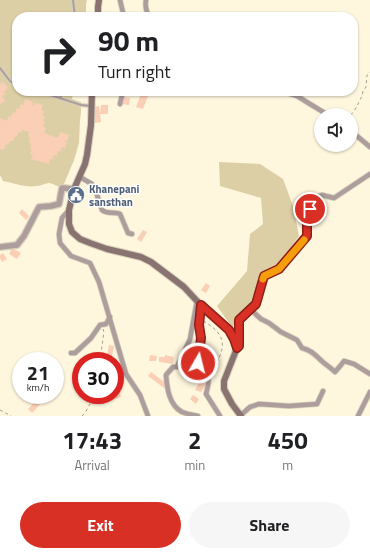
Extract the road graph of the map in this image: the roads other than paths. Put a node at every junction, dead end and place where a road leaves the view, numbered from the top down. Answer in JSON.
{"nodes":[{"id":1,"x":73,"y":0,"type":"edge"},
{"id":2,"x":99,"y":0,"type":"edge"},
{"id":3,"x":120,"y":0,"type":"edge"},
{"id":4,"x":146,"y":0,"type":"edge"},
{"id":5,"x":74,"y":12,"type":"edge"},
{"id":6,"x":98,"y":12,"type":"edge"},
{"id":7,"x":123,"y":12,"type":"edge"},
{"id":8,"x":147,"y":12,"type":"edge"},
{"id":9,"x":0,"y":68,"type":"edge"},
{"id":10,"x":12,"y":82,"type":"edge"},
{"id":11,"x":54,"y":96,"type":"edge"},
{"id":12,"x":92,"y":96,"type":"edge"},
{"id":13,"x":122,"y":96,"type":"edge"},
{"id":14,"x":297,"y":96,"type":"edge"},
{"id":15,"x":60,"y":98,"type":"joint"},
{"id":16,"x":120,"y":104,"type":"dead end"},
{"id":17,"x":91,"y":106,"type":"junction"},
{"id":18,"x":317,"y":108,"type":"edge"},
{"id":19,"x":358,"y":137,"type":"edge"},
{"id":20,"x":370,"y":147,"type":"edge"},
{"id":21,"x":370,"y":174,"type":"edge"},
{"id":22,"x":80,"y":177,"type":"junction"},
{"id":23,"x":74,"y":189,"type":"junction"},
{"id":24,"x":68,"y":210,"type":"junction"},
{"id":25,"x":132,"y":234,"type":"dead end"},
{"id":26,"x":0,"y":247,"type":"edge"},
{"id":27,"x":199,"y":303,"type":"junction"},
{"id":28,"x":250,"y":309,"type":"junction"},
{"id":29,"x":110,"y":317,"type":"junction"},
{"id":30,"x":237,"y":348,"type":"junction"},
{"id":31,"x":71,"y":353,"type":"dead end"},
{"id":32,"x":370,"y":374,"type":"edge"},
{"id":33,"x":323,"y":391,"type":"dead end"},
{"id":34,"x":370,"y":392,"type":"edge"},
{"id":35,"x":148,"y":416,"type":"edge"},
{"id":36,"x":198,"y":416,"type":"edge"},
{"id":37,"x":220,"y":416,"type":"edge"},
{"id":38,"x":241,"y":416,"type":"edge"},
{"id":39,"x":358,"y":416,"type":"edge"}],
"edges":[{"from":1,"to":5,"type":"lane"},
{"from":2,"to":6,"type":"main road"},
{"from":3,"to":7,"type":"street"},
{"from":4,"to":8,"type":"street"},
{"from":9,"to":10,"type":"lane"},
{"from":11,"to":15,"type":"lane"},
{"from":12,"to":17,"type":"main road"},
{"from":13,"to":16,"type":"street"},
{"from":14,"to":18,"type":"street"},
{"from":15,"to":17,"type":"lane"},
{"from":17,"to":22,"type":"main road"},
{"from":19,"to":20,"type":"street"},
{"from":21,"to":28,"type":"street"},
{"from":22,"to":23,"type":"main road"},
{"from":22,"to":25,"type":"street"},
{"from":23,"to":24,"type":"main road"},
{"from":23,"to":26,"type":"street"},
{"from":24,"to":27,"type":"main road"},
{"from":24,"to":29,"type":"street"},
{"from":27,"to":30,"type":"main road"},
{"from":27,"to":36,"type":"street"},
{"from":27,"to":37,"type":"street"},
{"from":28,"to":30,"type":"street"},
{"from":28,"to":32,"type":"street"},
{"from":29,"to":31,"type":"street"},
{"from":29,"to":35,"type":"street"},
{"from":30,"to":38,"type":"main road"},
{"from":33,"to":38,"type":"street"},
{"from":34,"to":39,"type":"street"}]}
